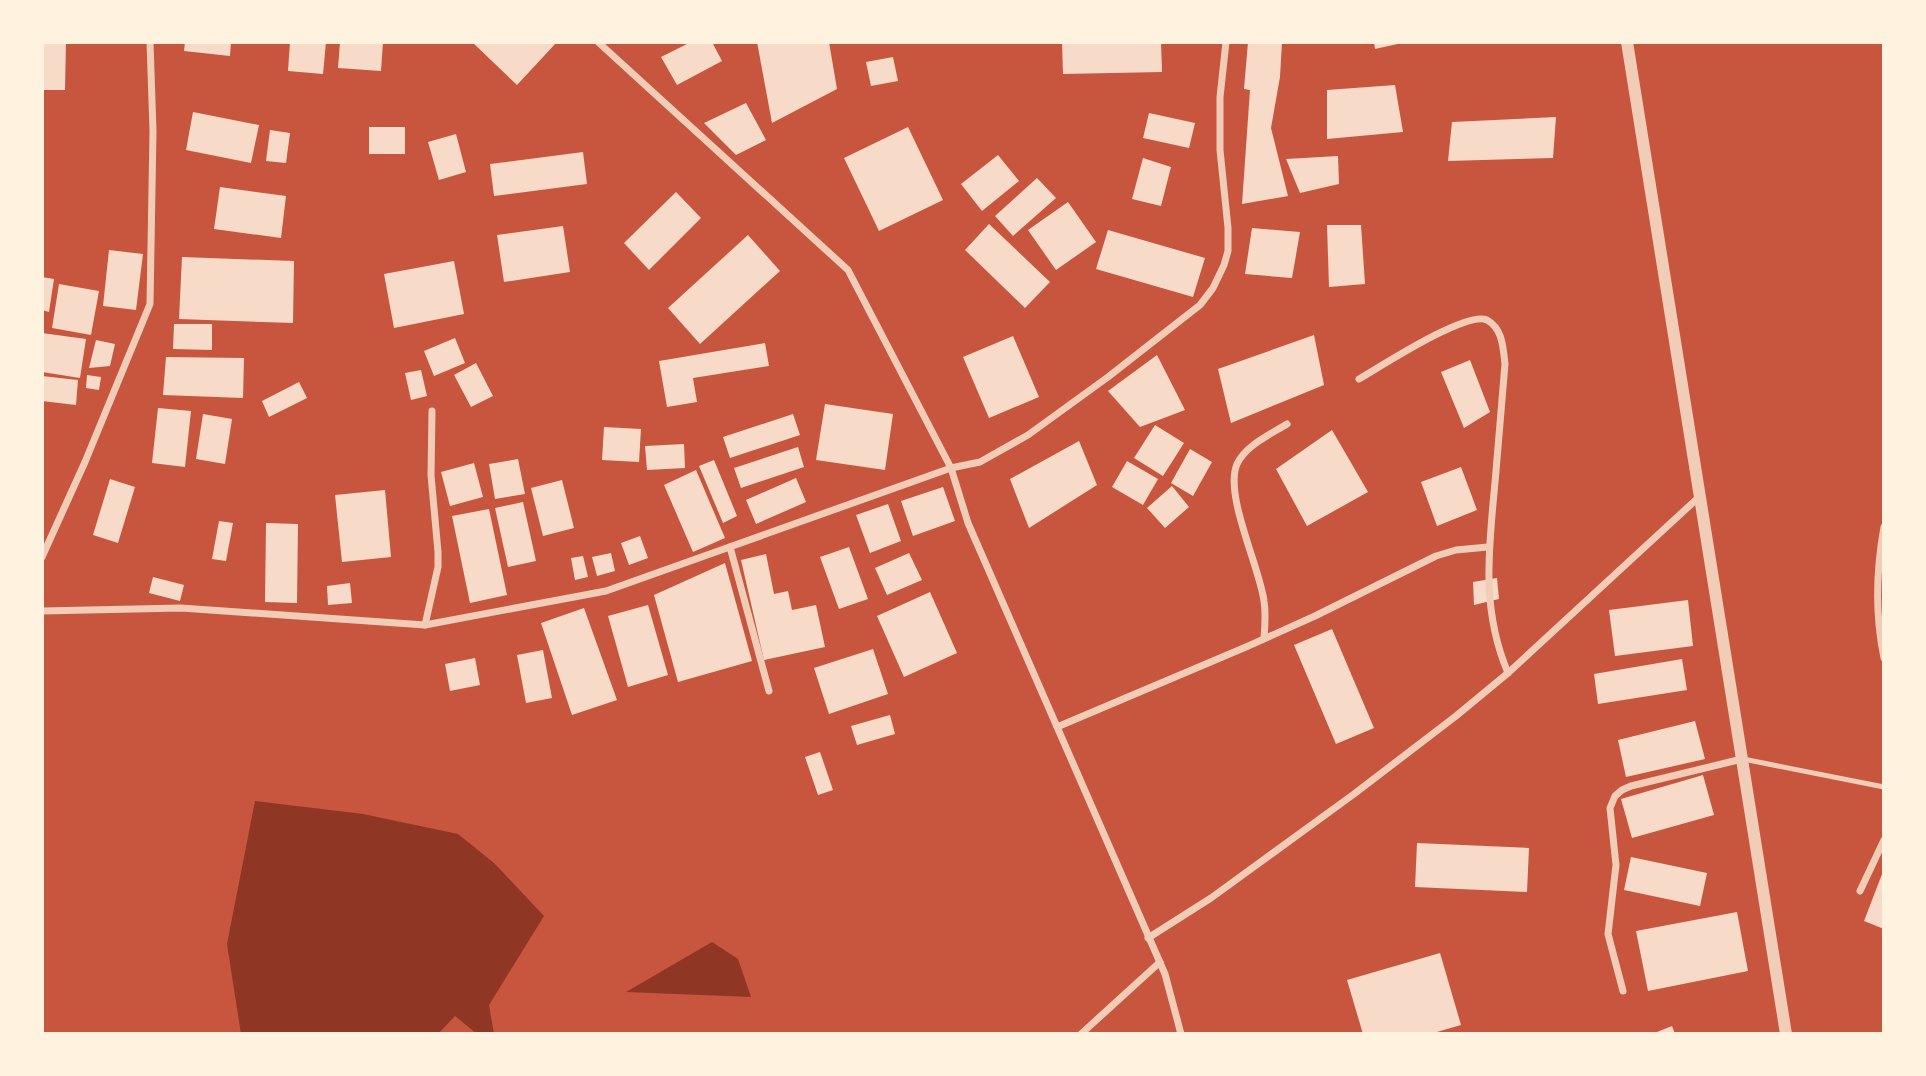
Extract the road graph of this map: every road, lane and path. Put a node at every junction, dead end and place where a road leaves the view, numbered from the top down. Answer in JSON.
{"nodes":[{"id":1,"x":150,"y":42,"type":"edge"},
{"id":2,"x":598,"y":42,"type":"edge"},
{"id":3,"x":1226,"y":42,"type":"edge"},
{"id":4,"x":1627,"y":42,"type":"edge"},
{"id":5,"x":1359,"y":379,"type":"dead end"},
{"id":6,"x":432,"y":411,"type":"dead end"},
{"id":7,"x":1287,"y":424,"type":"dead end"},
{"id":8,"x":951,"y":468,"type":"junction"},
{"id":9,"x":1699,"y":497,"type":"junction"},
{"id":10,"x":1884,"y":527,"type":"edge"},
{"id":11,"x":730,"y":547,"type":"junction"},
{"id":12,"x":1488,"y":547,"type":"junction"},
{"id":13,"x":42,"y":557,"type":"edge"},
{"id":14,"x":42,"y":611,"type":"edge"},
{"id":15,"x":425,"y":625,"type":"junction"},
{"id":16,"x":1264,"y":638,"type":"junction"},
{"id":17,"x":1884,"y":658,"type":"edge"},
{"id":18,"x":1508,"y":673,"type":"junction"},
{"id":19,"x":769,"y":691,"type":"dead end"},
{"id":20,"x":1057,"y":727,"type":"junction"},
{"id":21,"x":1742,"y":759,"type":"junction"},
{"id":22,"x":1884,"y":788,"type":"edge"},
{"id":23,"x":1884,"y":840,"type":"edge"},
{"id":24,"x":1860,"y":891,"type":"dead end"},
{"id":25,"x":1148,"y":938,"type":"junction"},
{"id":26,"x":1160,"y":962,"type":"junction"},
{"id":27,"x":1623,"y":991,"type":"dead end"},
{"id":28,"x":1082,"y":1034,"type":"edge"},
{"id":29,"x":1181,"y":1034,"type":"edge"},
{"id":30,"x":1786,"y":1034,"type":"edge"}],
"edges":[{"from":1,"to":13,"type":"street"},
{"from":2,"to":8,"type":"street"},
{"from":3,"to":8,"type":"street"},
{"from":4,"to":9,"type":"street"},
{"from":5,"to":12,"type":"street"},
{"from":6,"to":15,"type":"street"},
{"from":7,"to":16,"type":"street"},
{"from":8,"to":11,"type":"street"},
{"from":8,"to":20,"type":"street"},
{"from":9,"to":18,"type":"street"},
{"from":9,"to":21,"type":"street"},
{"from":10,"to":17,"type":"street"},
{"from":11,"to":15,"type":"street"},
{"from":11,"to":19,"type":"street"},
{"from":12,"to":16,"type":"street"},
{"from":12,"to":18,"type":"street"},
{"from":14,"to":15,"type":"street"},
{"from":16,"to":20,"type":"street"},
{"from":18,"to":25,"type":"street"},
{"from":20,"to":25,"type":"street"},
{"from":21,"to":22,"type":"lane"},
{"from":21,"to":27,"type":"street"},
{"from":21,"to":30,"type":"street"},
{"from":23,"to":24,"type":"street"},
{"from":25,"to":26,"type":"street"},
{"from":26,"to":28,"type":"street"},
{"from":26,"to":29,"type":"street"}]}
